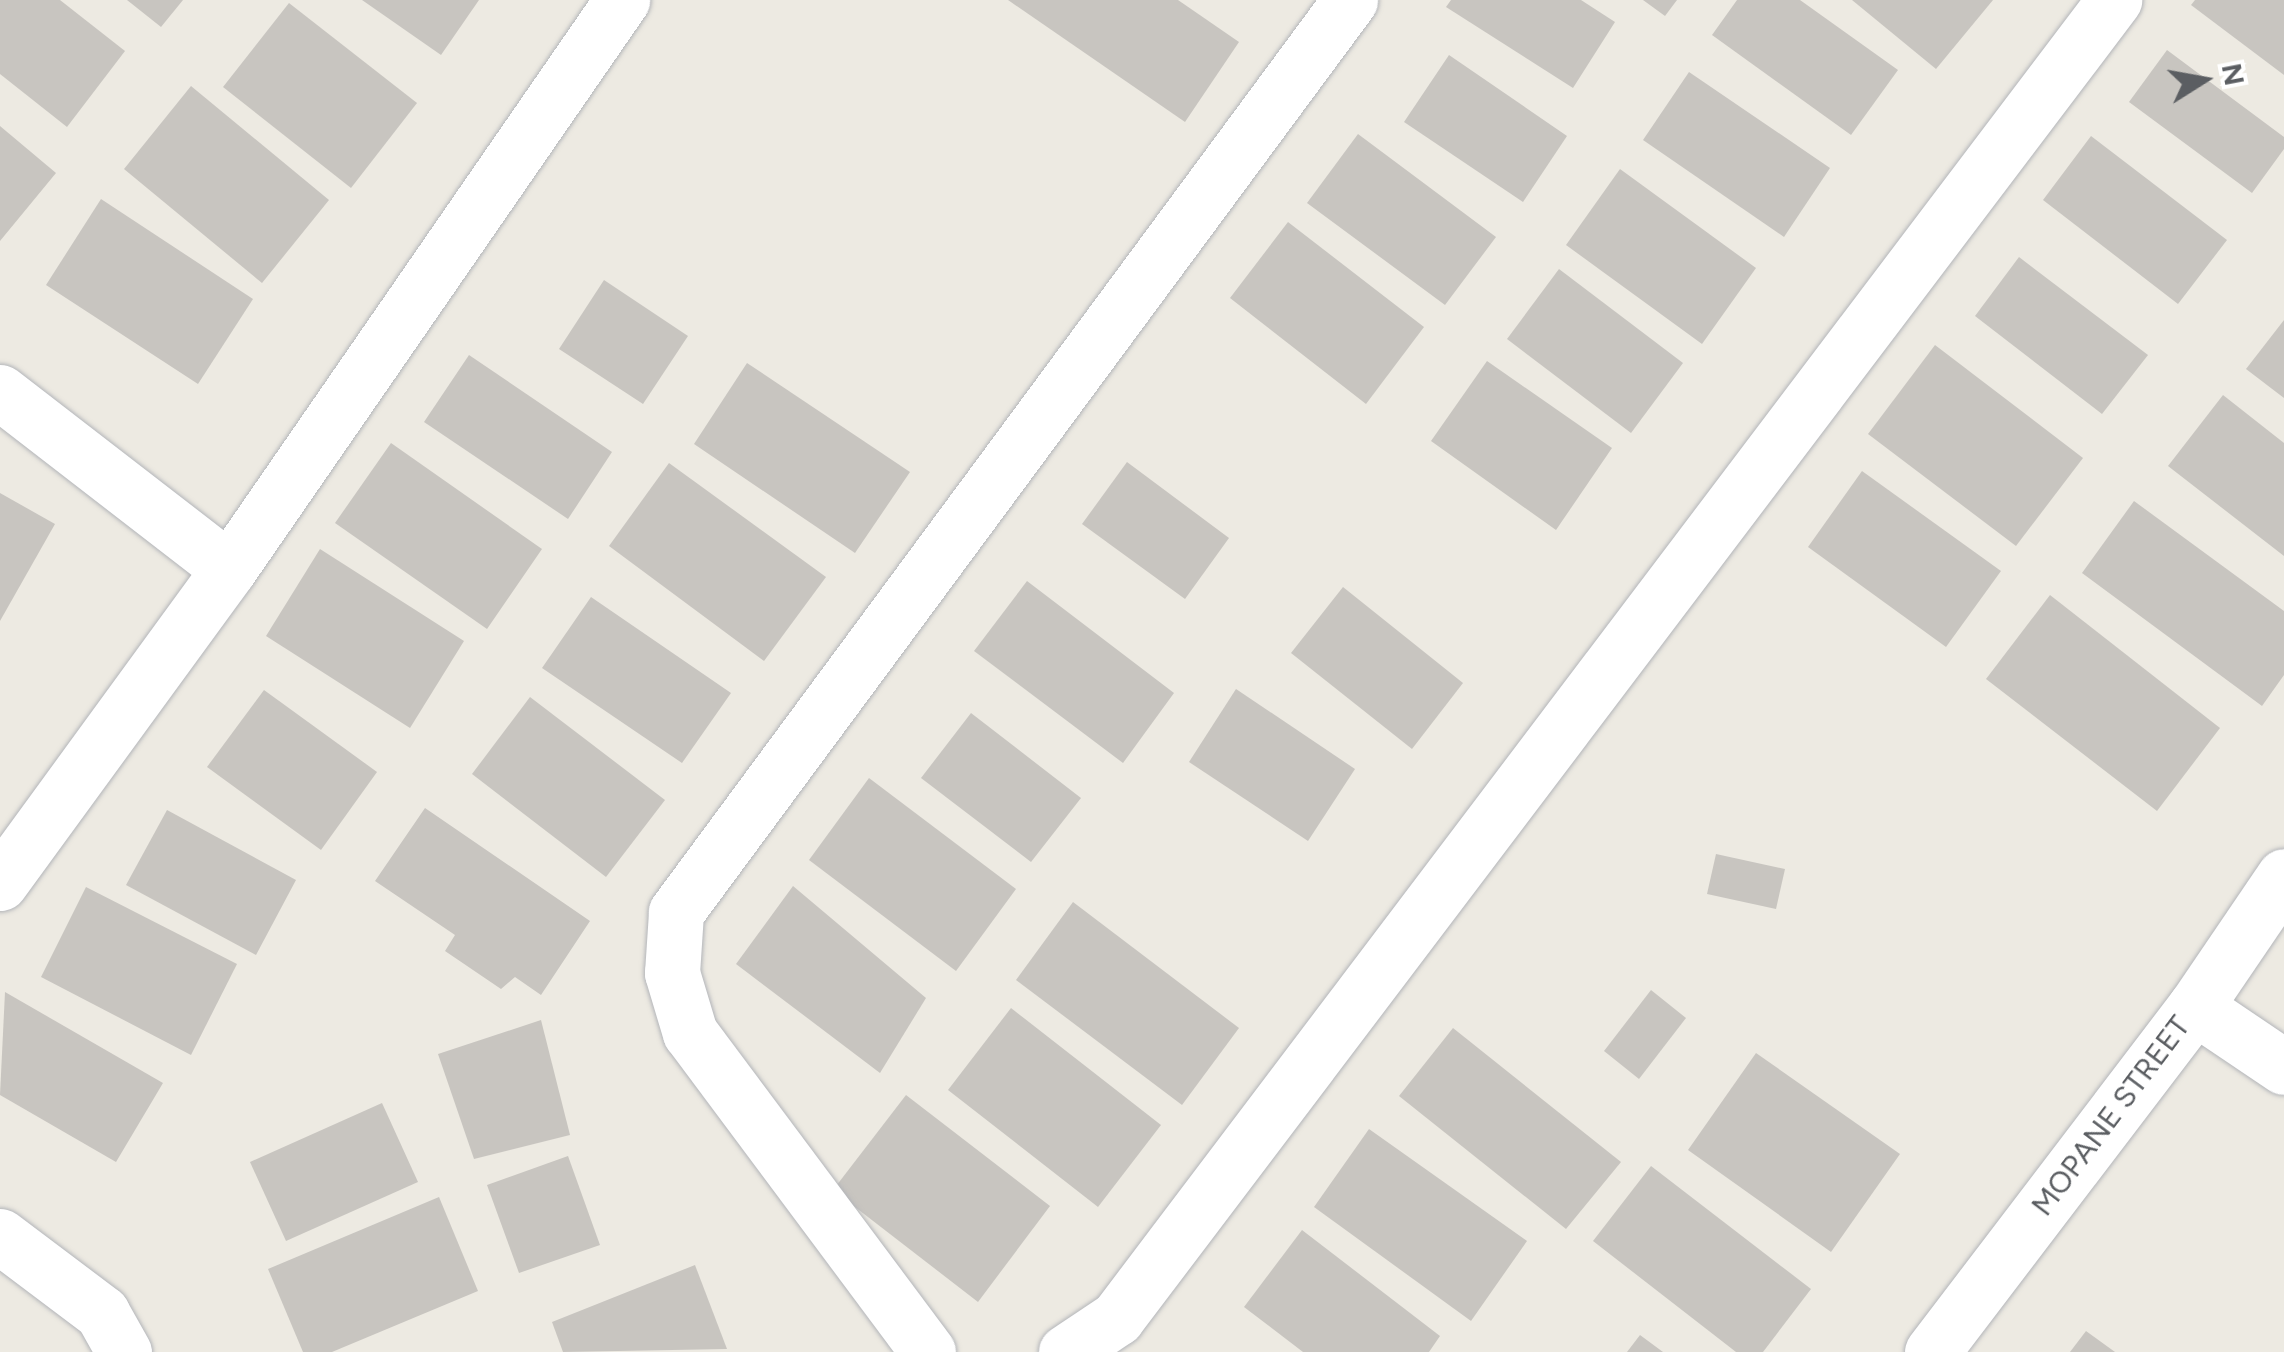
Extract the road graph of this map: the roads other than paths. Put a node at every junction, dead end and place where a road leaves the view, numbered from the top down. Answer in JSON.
{"nodes":[{"id":1,"x":622,"y":0,"type":"edge"},
{"id":2,"x":1350,"y":0,"type":"edge"},
{"id":3,"x":2114,"y":0,"type":"edge"},
{"id":4,"x":0,"y":392,"type":"edge"},
{"id":5,"x":229,"y":569,"type":"junction"},
{"id":6,"x":2284,"y":876,"type":"edge"},
{"id":7,"x":0,"y":883,"type":"edge"},
{"id":8,"x":2195,"y":1006,"type":"junction"},
{"id":9,"x":2284,"y":1068,"type":"edge"},
{"id":10,"x":0,"y":1236,"type":"edge"},
{"id":11,"x":124,"y":1352,"type":"edge"},
{"id":12,"x":928,"y":1352,"type":"edge"},
{"id":13,"x":1066,"y":1352,"type":"edge"},
{"id":14,"x":1932,"y":1352,"type":"edge"}],
"edges":[{"from":1,"to":5,"type":"street"},
{"from":2,"to":12,"type":"street"},
{"from":3,"to":13,"type":"street"},
{"from":4,"to":5,"type":"street"},
{"from":5,"to":7,"type":"street"},
{"from":6,"to":8,"type":"street","name":"MOPANE STREET"},
{"from":8,"to":9,"type":"street"},
{"from":8,"to":14,"type":"street","name":"MOPANE STREET"},
{"from":10,"to":11,"type":"street"}]}
